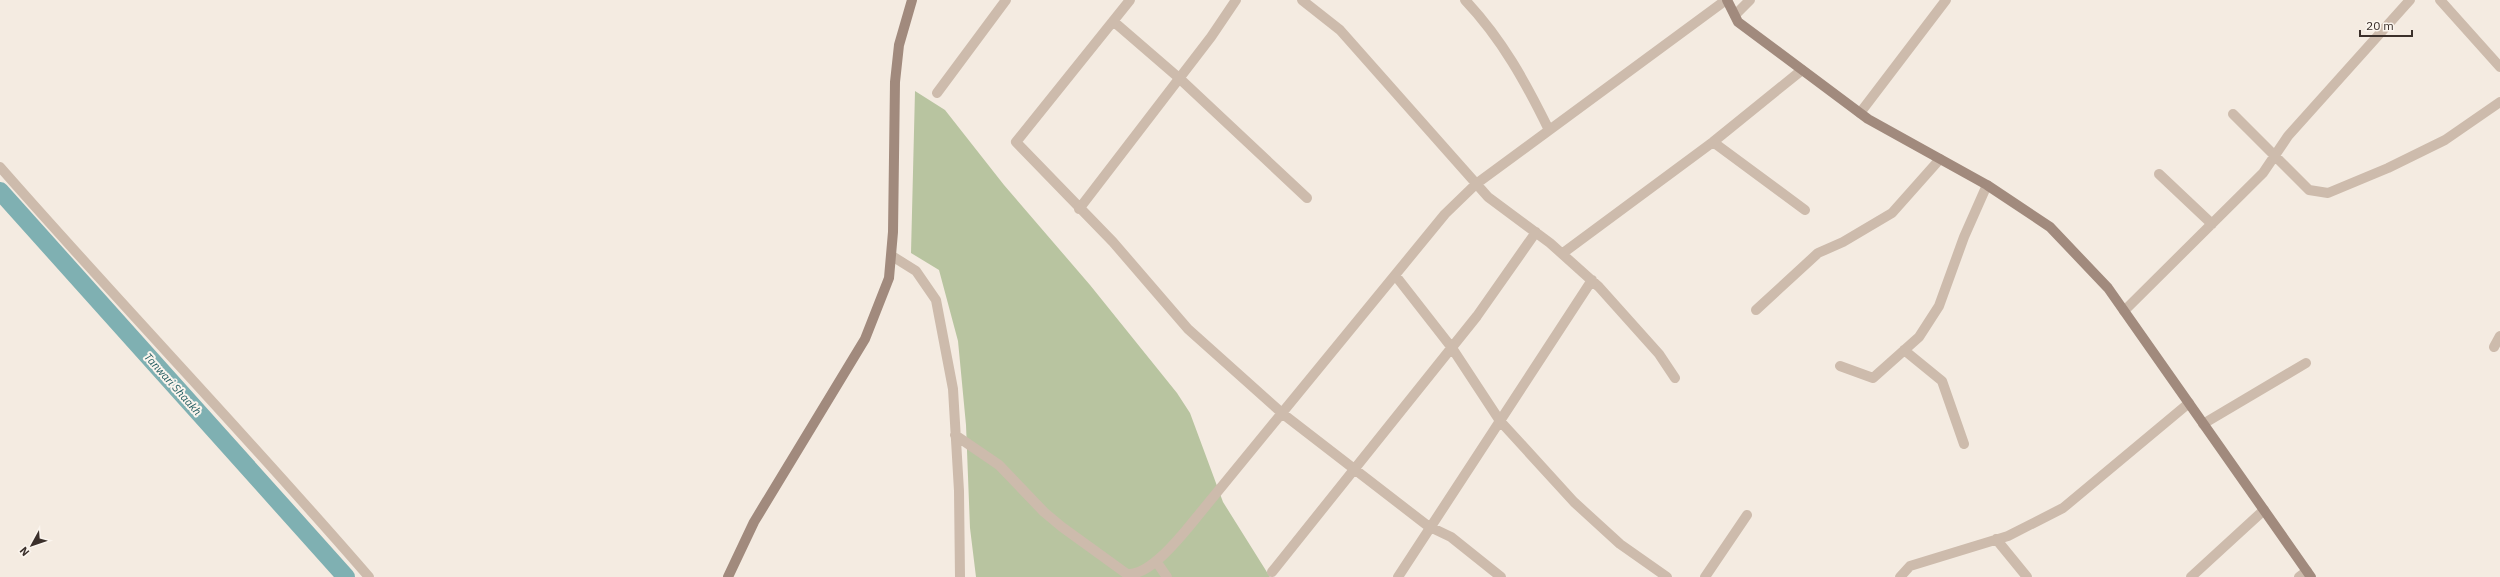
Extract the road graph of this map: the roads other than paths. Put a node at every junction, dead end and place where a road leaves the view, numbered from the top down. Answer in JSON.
{"nodes":[{"id":1,"x":912,"y":0,"type":"edge"},
{"id":2,"x":1006,"y":0,"type":"edge"},
{"id":3,"x":1130,"y":0,"type":"edge"},
{"id":4,"x":1236,"y":0,"type":"edge"},
{"id":5,"x":1302,"y":0,"type":"edge"},
{"id":6,"x":1465,"y":0,"type":"edge"},
{"id":7,"x":1726,"y":0,"type":"edge"},
{"id":8,"x":1750,"y":0,"type":"edge"},
{"id":9,"x":1946,"y":0,"type":"edge"},
{"id":10,"x":2410,"y":0,"type":"edge"},
{"id":11,"x":2440,"y":0,"type":"edge"},
{"id":12,"x":1735,"y":15,"type":"junction"},
{"id":13,"x":1113,"y":21,"type":"junction"},
{"id":14,"x":2500,"y":67,"type":"edge"},
{"id":15,"x":1802,"y":70,"type":"junction"},
{"id":16,"x":1180,"y":78,"type":"junction"},
{"id":17,"x":937,"y":93,"type":"dead end"},
{"id":18,"x":2500,"y":102,"type":"edge"},
{"id":19,"x":1860,"y":113,"type":"junction"},
{"id":20,"x":2233,"y":114,"type":"dead end"},
{"id":21,"x":1549,"y":130,"type":"junction"},
{"id":22,"x":1712,"y":142,"type":"junction"},
{"id":23,"x":2275,"y":155,"type":"junction"},
{"id":24,"x":1940,"y":159,"type":"junction"},
{"id":25,"x":0,"y":167,"type":"edge"},
{"id":26,"x":2159,"y":174,"type":"dead end"},
{"id":27,"x":1476,"y":184,"type":"junction"},
{"id":28,"x":1987,"y":185,"type":"junction"},
{"id":29,"x":1307,"y":198,"type":"dead end"},
{"id":30,"x":1080,"y":209,"type":"junction"},
{"id":31,"x":1805,"y":210,"type":"dead end"},
{"id":32,"x":2212,"y":224,"type":"junction"},
{"id":33,"x":1536,"y":232,"type":"junction"},
{"id":34,"x":1562,"y":253,"type":"junction"},
{"id":35,"x":892,"y":256,"type":"junction"},
{"id":36,"x":1395,"y":275,"type":"junction"},
{"id":37,"x":1592,"y":280,"type":"junction"},
{"id":38,"x":1756,"y":310,"type":"dead end"},
{"id":39,"x":2124,"y":311,"type":"junction"},
{"id":40,"x":2500,"y":336,"type":"edge"},
{"id":41,"x":2494,"y":347,"type":"dead end"},
{"id":42,"x":1452,"y":348,"type":"junction"},
{"id":43,"x":1904,"y":350,"type":"junction"},
{"id":44,"x":2306,"y":363,"type":"dead end"},
{"id":45,"x":1840,"y":366,"type":"dead end"},
{"id":46,"x":1675,"y":378,"type":"dead end"},
{"id":47,"x":2189,"y":403,"type":"junction"},
{"id":48,"x":1282,"y":414,"type":"junction"},
{"id":49,"x":1500,"y":421,"type":"junction"},
{"id":50,"x":2204,"y":424,"type":"junction"},
{"id":51,"x":955,"y":435,"type":"junction"},
{"id":52,"x":1964,"y":444,"type":"dead end"},
{"id":53,"x":1354,"y":469,"type":"junction"},
{"id":54,"x":2264,"y":510,"type":"junction"},
{"id":55,"x":1747,"y":516,"type":"dead end"},
{"id":56,"x":1431,"y":527,"type":"junction"},
{"id":57,"x":1996,"y":539,"type":"junction"},
{"id":58,"x":1156,"y":560,"type":"junction"},
{"id":59,"x":1272,"y":572,"type":"dead end"},
{"id":60,"x":2306,"y":575,"type":"edge"},
{"id":61,"x":369,"y":577,"type":"edge"},
{"id":62,"x":728,"y":577,"type":"edge"},
{"id":63,"x":960,"y":577,"type":"edge"},
{"id":64,"x":1167,"y":577,"type":"edge"},
{"id":65,"x":1398,"y":577,"type":"edge"},
{"id":66,"x":1501,"y":577,"type":"edge"},
{"id":67,"x":1667,"y":577,"type":"edge"},
{"id":68,"x":1705,"y":577,"type":"edge"},
{"id":69,"x":1900,"y":577,"type":"edge"},
{"id":70,"x":2027,"y":577,"type":"edge"},
{"id":71,"x":2191,"y":577,"type":"edge"}],
"edges":[{"from":1,"to":35,"type":"main road"},
{"from":2,"to":17,"type":"street"},
{"from":3,"to":13,"type":"street"},
{"from":4,"to":16,"type":"street"},
{"from":5,"to":27,"type":"street"},
{"from":6,"to":21,"type":"street"},
{"from":7,"to":12,"type":"main road"},
{"from":7,"to":21,"type":"street"},
{"from":8,"to":12,"type":"street"},
{"from":9,"to":19,"type":"street"},
{"from":10,"to":23,"type":"street"},
{"from":11,"to":14,"type":"street"},
{"from":12,"to":15,"type":"main road"},
{"from":13,"to":16,"type":"street"},
{"from":13,"to":30,"type":"street"},
{"from":15,"to":19,"type":"main road"},
{"from":15,"to":22,"type":"street"},
{"from":16,"to":29,"type":"street"},
{"from":16,"to":30,"type":"street"},
{"from":18,"to":23,"type":"street"},
{"from":19,"to":24,"type":"main road"},
{"from":20,"to":23,"type":"street"},
{"from":21,"to":27,"type":"street"},
{"from":22,"to":31,"type":"street"},
{"from":22,"to":34,"type":"street"},
{"from":23,"to":32,"type":"street"},
{"from":24,"to":28,"type":"main road"},
{"from":24,"to":38,"type":"street"},
{"from":25,"to":61,"type":"street"},
{"from":26,"to":32,"type":"street"},
{"from":27,"to":33,"type":"street"},
{"from":27,"to":36,"type":"street"},
{"from":28,"to":39,"type":"main road"},
{"from":28,"to":43,"type":"street"},
{"from":30,"to":48,"type":"street"},
{"from":32,"to":39,"type":"street"},
{"from":33,"to":34,"type":"street"},
{"from":33,"to":42,"type":"street"},
{"from":34,"to":37,"type":"street"},
{"from":35,"to":51,"type":"street"},
{"from":35,"to":62,"type":"main road"},
{"from":36,"to":42,"type":"street"},
{"from":36,"to":48,"type":"street"},
{"from":37,"to":46,"type":"street"},
{"from":37,"to":49,"type":"street"},
{"from":39,"to":47,"type":"main road"},
{"from":40,"to":41,"type":"street"},
{"from":42,"to":49,"type":"street"},
{"from":42,"to":53,"type":"street"},
{"from":43,"to":45,"type":"street"},
{"from":43,"to":52,"type":"street"},
{"from":44,"to":50,"type":"street"},
{"from":47,"to":50,"type":"main road"},
{"from":47,"to":57,"type":"street"},
{"from":48,"to":53,"type":"street"},
{"from":48,"to":58,"type":"street"},
{"from":49,"to":56,"type":"street"},
{"from":49,"to":67,"type":"street"},
{"from":50,"to":54,"type":"main road"},
{"from":51,"to":58,"type":"street"},
{"from":51,"to":63,"type":"street"},
{"from":53,"to":56,"type":"street"},
{"from":53,"to":59,"type":"street"},
{"from":54,"to":60,"type":"main road"},
{"from":54,"to":71,"type":"street"},
{"from":55,"to":68,"type":"street"},
{"from":56,"to":65,"type":"street"},
{"from":56,"to":66,"type":"street"},
{"from":57,"to":69,"type":"street"},
{"from":57,"to":70,"type":"street"},
{"from":58,"to":64,"type":"street"}]}
